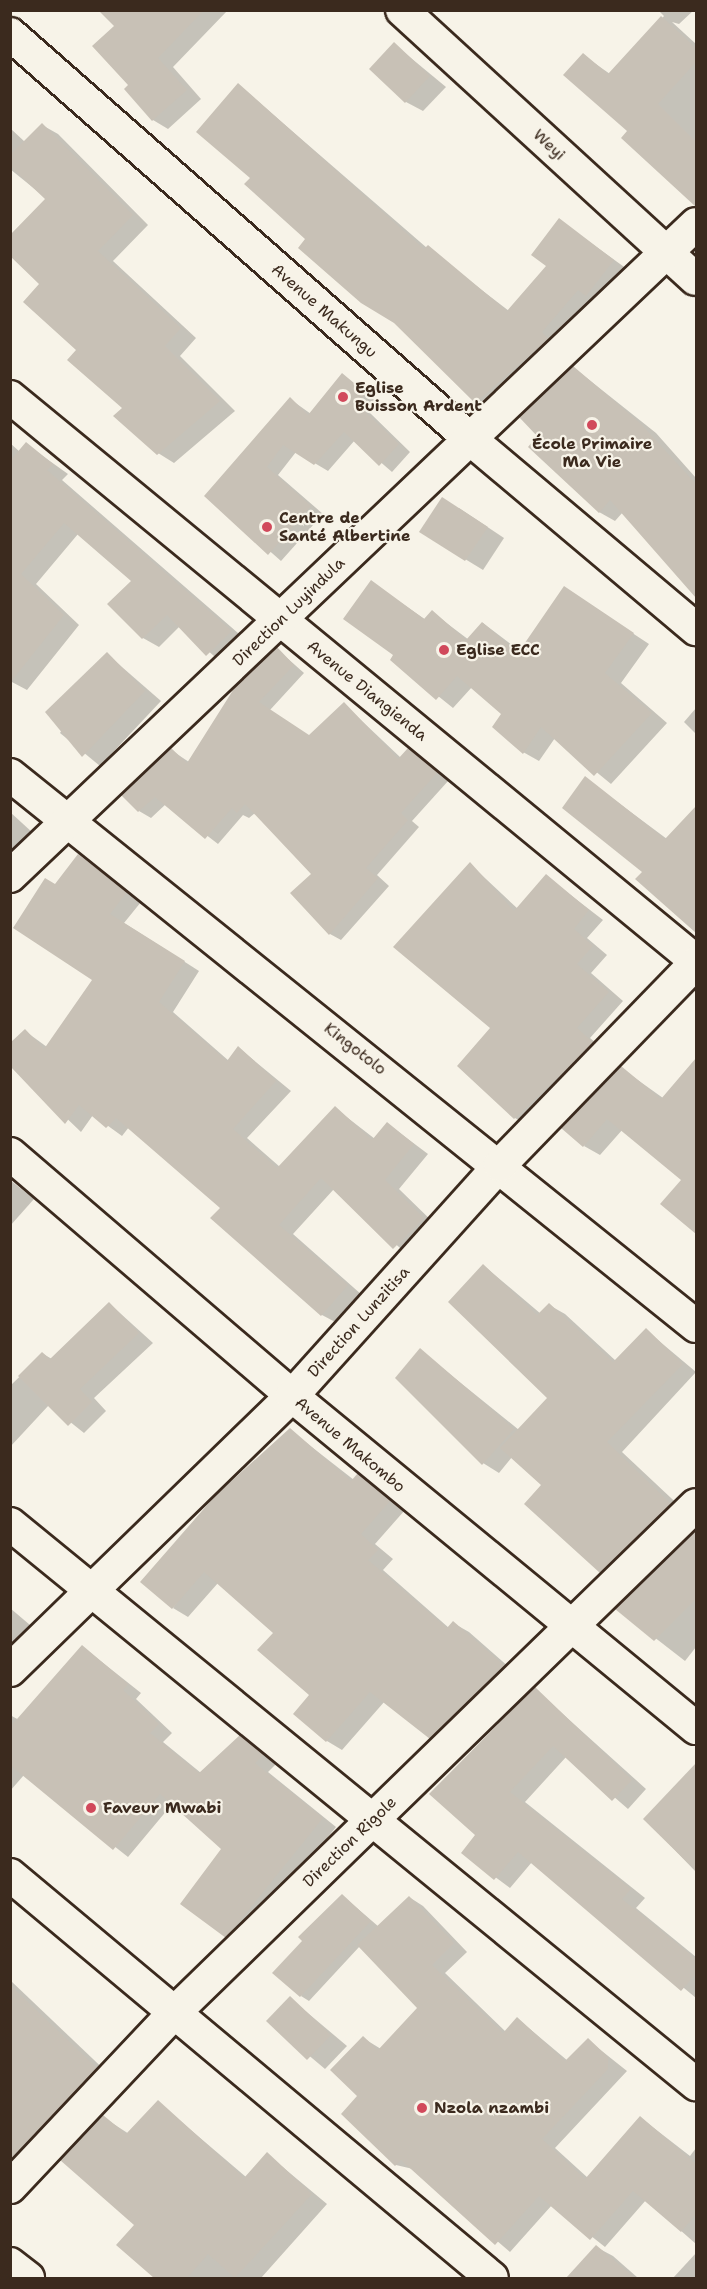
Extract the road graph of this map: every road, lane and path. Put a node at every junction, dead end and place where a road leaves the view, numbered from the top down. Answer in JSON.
{"nodes":[{"id":1,"x":402,"y":10,"type":"edge"},
{"id":2,"x":10,"y":34,"type":"edge"},
{"id":3,"x":696,"y":224,"type":"edge"},
{"id":4,"x":665,"y":253,"type":"junction"},
{"id":5,"x":696,"y":279,"type":"edge"},
{"id":6,"x":10,"y":397,"type":"edge"},
{"id":7,"x":469,"y":438,"type":"junction"},
{"id":8,"x":282,"y":621,"type":"junction"},
{"id":9,"x":696,"y":629,"type":"edge"},
{"id":10,"x":10,"y":775,"type":"edge"},
{"id":11,"x":66,"y":821,"type":"junction"},
{"id":12,"x":10,"y":876,"type":"edge"},
{"id":13,"x":696,"y":962,"type":"edge"},
{"id":14,"x":10,"y":1154,"type":"edge"},
{"id":15,"x":500,"y":1165,"type":"junction"},
{"id":16,"x":696,"y":1326,"type":"edge"},
{"id":17,"x":292,"y":1396,"type":"junction"},
{"id":18,"x":696,"y":1505,"type":"edge"},
{"id":19,"x":10,"y":1524,"type":"edge"},
{"id":20,"x":91,"y":1593,"type":"junction"},
{"id":21,"x":572,"y":1630,"type":"junction"},
{"id":22,"x":10,"y":1670,"type":"edge"},
{"id":23,"x":696,"y":1728,"type":"edge"},
{"id":24,"x":371,"y":1821,"type":"junction"},
{"id":25,"x":10,"y":1875,"type":"edge"},
{"id":26,"x":174,"y":2013,"type":"junction"},
{"id":27,"x":696,"y":2084,"type":"edge"},
{"id":28,"x":10,"y":2187,"type":"edge"},
{"id":29,"x":10,"y":2264,"type":"edge"},
{"id":30,"x":28,"y":2278,"type":"edge"},
{"id":31,"x":492,"y":2278,"type":"edge"}],
"edges":[{"from":1,"to":4,"type":"street","name":"Weyi"},
{"from":2,"to":7,"type":"street","name":"Avenue Makungu"},
{"from":3,"to":4,"type":"street","name":"Direction Luyindula"},
{"from":4,"to":5,"type":"street","name":"Weyi"},
{"from":4,"to":7,"type":"street","name":"Direction Luyindula"},
{"from":6,"to":8,"type":"street","name":"Avenue Diangienda"},
{"from":7,"to":8,"type":"street","name":"Direction Luyindula"},
{"from":7,"to":9,"type":"street","name":"Avenue Makungu"},
{"from":8,"to":11,"type":"street","name":"Direction Luyindula"},
{"from":8,"to":13,"type":"street","name":"Avenue Diangienda"},
{"from":10,"to":11,"type":"street","name":"Kingotolo"},
{"from":11,"to":12,"type":"street","name":"Direction Luyindula"},
{"from":11,"to":15,"type":"street","name":"Kingotolo"},
{"from":13,"to":15,"type":"street","name":"Direction Lunzitisa"},
{"from":14,"to":17,"type":"street","name":"Avenue Makombo"},
{"from":15,"to":16,"type":"street","name":"Kingotolo"},
{"from":15,"to":17,"type":"street","name":"Direction Lunzitisa"},
{"from":17,"to":20,"type":"street","name":"Direction Lunzitisa"},
{"from":17,"to":21,"type":"street","name":"Avenue Makombo"},
{"from":18,"to":21,"type":"street","name":"Direction Rigole"},
{"from":19,"to":20,"type":"street"},
{"from":20,"to":22,"type":"street","name":"Direction Lunzitisa"},
{"from":20,"to":24,"type":"street"},
{"from":21,"to":23,"type":"street","name":"Avenue Makombo"},
{"from":21,"to":24,"type":"street","name":"Direction Rigole"},
{"from":24,"to":26,"type":"street","name":"Direction Rigole"},
{"from":24,"to":27,"type":"street"},
{"from":25,"to":26,"type":"street"},
{"from":26,"to":28,"type":"street","name":"Direction Rigole"},
{"from":26,"to":31,"type":"street"},
{"from":29,"to":30,"type":"street"}]}
